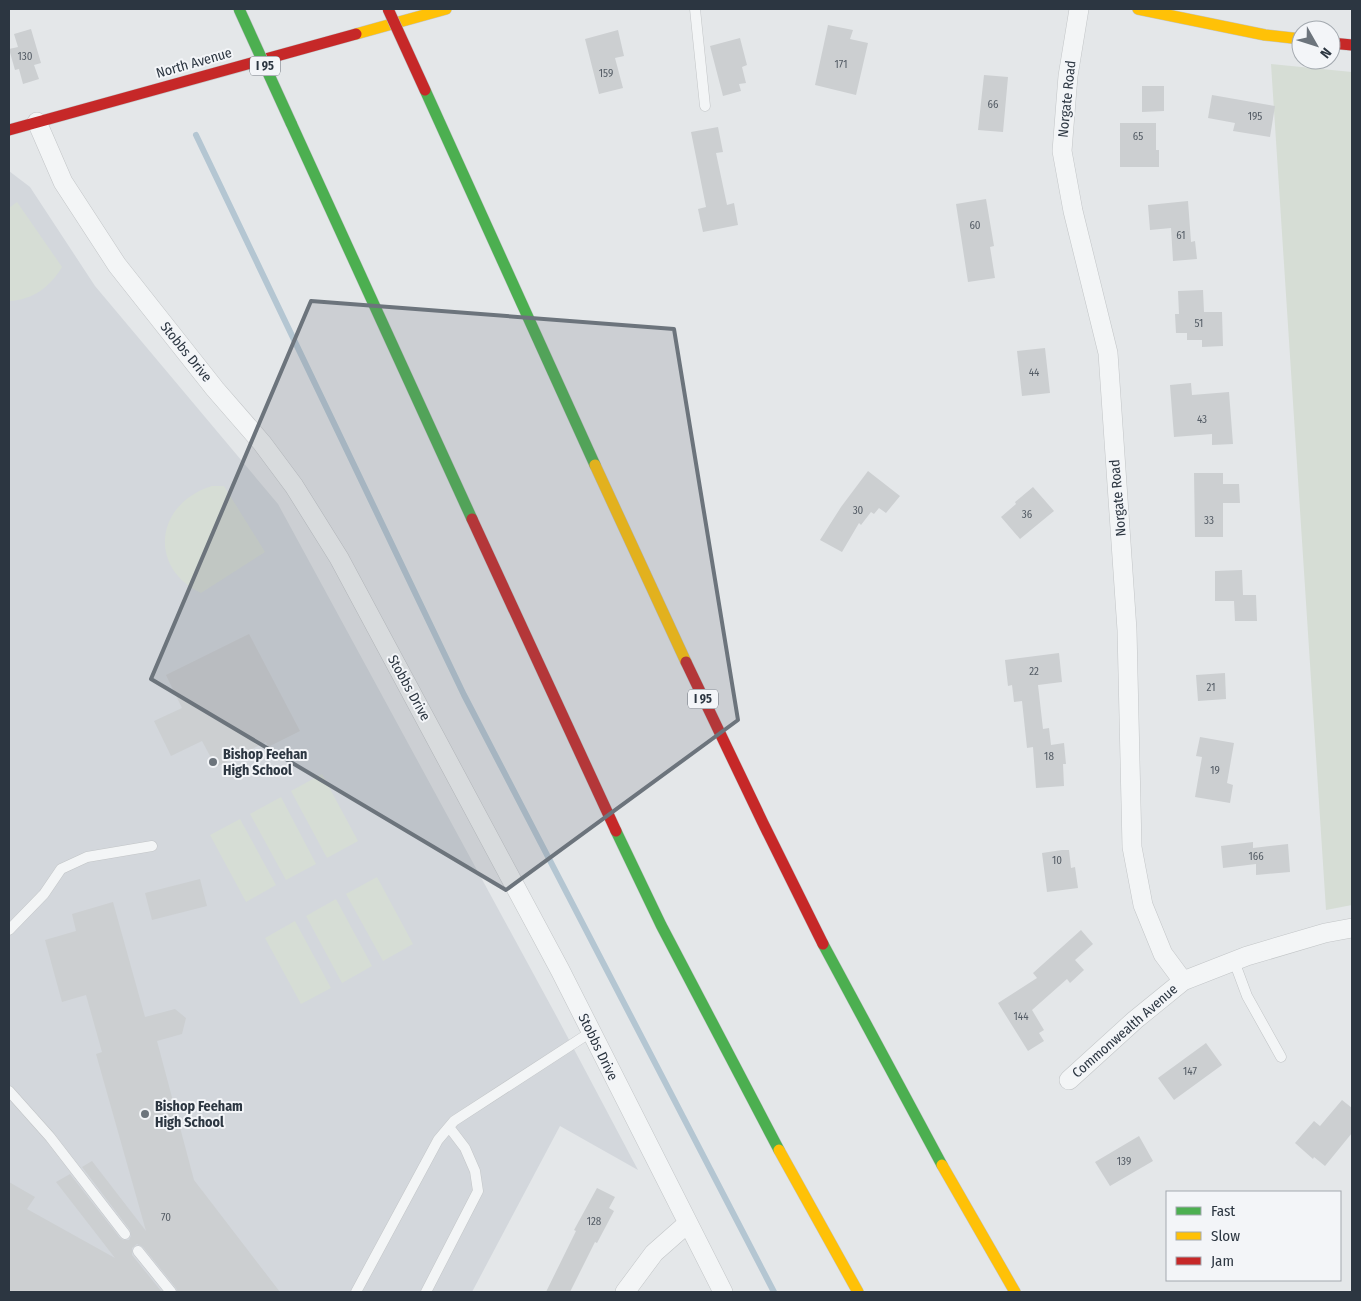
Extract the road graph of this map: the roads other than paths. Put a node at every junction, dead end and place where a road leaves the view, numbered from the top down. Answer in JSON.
{"nodes":[{"id":1,"x":239,"y":9,"type":"edge"},
{"id":2,"x":388,"y":9,"type":"edge"},
{"id":3,"x":446,"y":9,"type":"edge"},
{"id":4,"x":694,"y":9,"type":"edge"},
{"id":5,"x":1079,"y":9,"type":"edge"},
{"id":6,"x":1138,"y":9,"type":"edge"},
{"id":7,"x":1291,"y":38,"type":"edge"},
{"id":8,"x":705,"y":106,"type":"dead end"},
{"id":9,"x":37,"y":122,"type":"junction"},
{"id":10,"x":9,"y":130,"type":"edge"},
{"id":11,"x":152,"y":846,"type":"dead end"},
{"id":12,"x":1352,"y":928,"type":"edge"},
{"id":13,"x":9,"y":930,"type":"edge"},
{"id":14,"x":1234,"y":961,"type":"junction"},
{"id":15,"x":1183,"y":982,"type":"junction"},
{"id":16,"x":591,"y":1032,"type":"junction"},
{"id":17,"x":1281,"y":1057,"type":"dead end"},
{"id":18,"x":1069,"y":1080,"type":"dead end"},
{"id":19,"x":9,"y":1091,"type":"edge"},
{"id":20,"x":449,"y":1127,"type":"junction"},
{"id":21,"x":688,"y":1223,"type":"junction"},
{"id":22,"x":124,"y":1234,"type":"dead end"},
{"id":23,"x":138,"y":1251,"type":"dead end"},
{"id":24,"x":171,"y":1292,"type":"edge"},
{"id":25,"x":356,"y":1292,"type":"edge"},
{"id":26,"x":426,"y":1292,"type":"edge"},
{"id":27,"x":625,"y":1292,"type":"edge"},
{"id":28,"x":723,"y":1292,"type":"edge"},
{"id":29,"x":858,"y":1292,"type":"edge"},
{"id":30,"x":1015,"y":1292,"type":"edge"}],
"edges":[{"from":1,"to":29,"type":"main road","number":"I 95","bridge":true},
{"from":2,"to":30,"type":"main road","number":"I 95","bridge":true},
{"from":3,"to":9,"type":"main road","name":"North Avenue"},
{"from":4,"to":8,"type":"lane"},
{"from":5,"to":15,"type":"street","name":"Norgate Road"},
{"from":6,"to":7,"type":"main road"},
{"from":9,"to":10,"type":"main road","name":"North Avenue"},
{"from":9,"to":16,"type":"street","name":"Stobbs Drive"},
{"from":11,"to":13,"type":"lane"},
{"from":12,"to":14,"type":"street","name":"Commonwealth Avenue"},
{"from":14,"to":15,"type":"street","name":"Commonwealth Avenue"},
{"from":14,"to":17,"type":"lane"},
{"from":15,"to":18,"type":"street","name":"Commonwealth Avenue"},
{"from":16,"to":20,"type":"lane"},
{"from":16,"to":21,"type":"street","name":"Stobbs Drive"},
{"from":19,"to":22,"type":"lane"},
{"from":20,"to":25,"type":"lane"},
{"from":20,"to":26,"type":"lane"},
{"from":21,"to":27,"type":"street"},
{"from":21,"to":28,"type":"street","name":"Stobbs Drive"},
{"from":23,"to":24,"type":"lane"}]}
